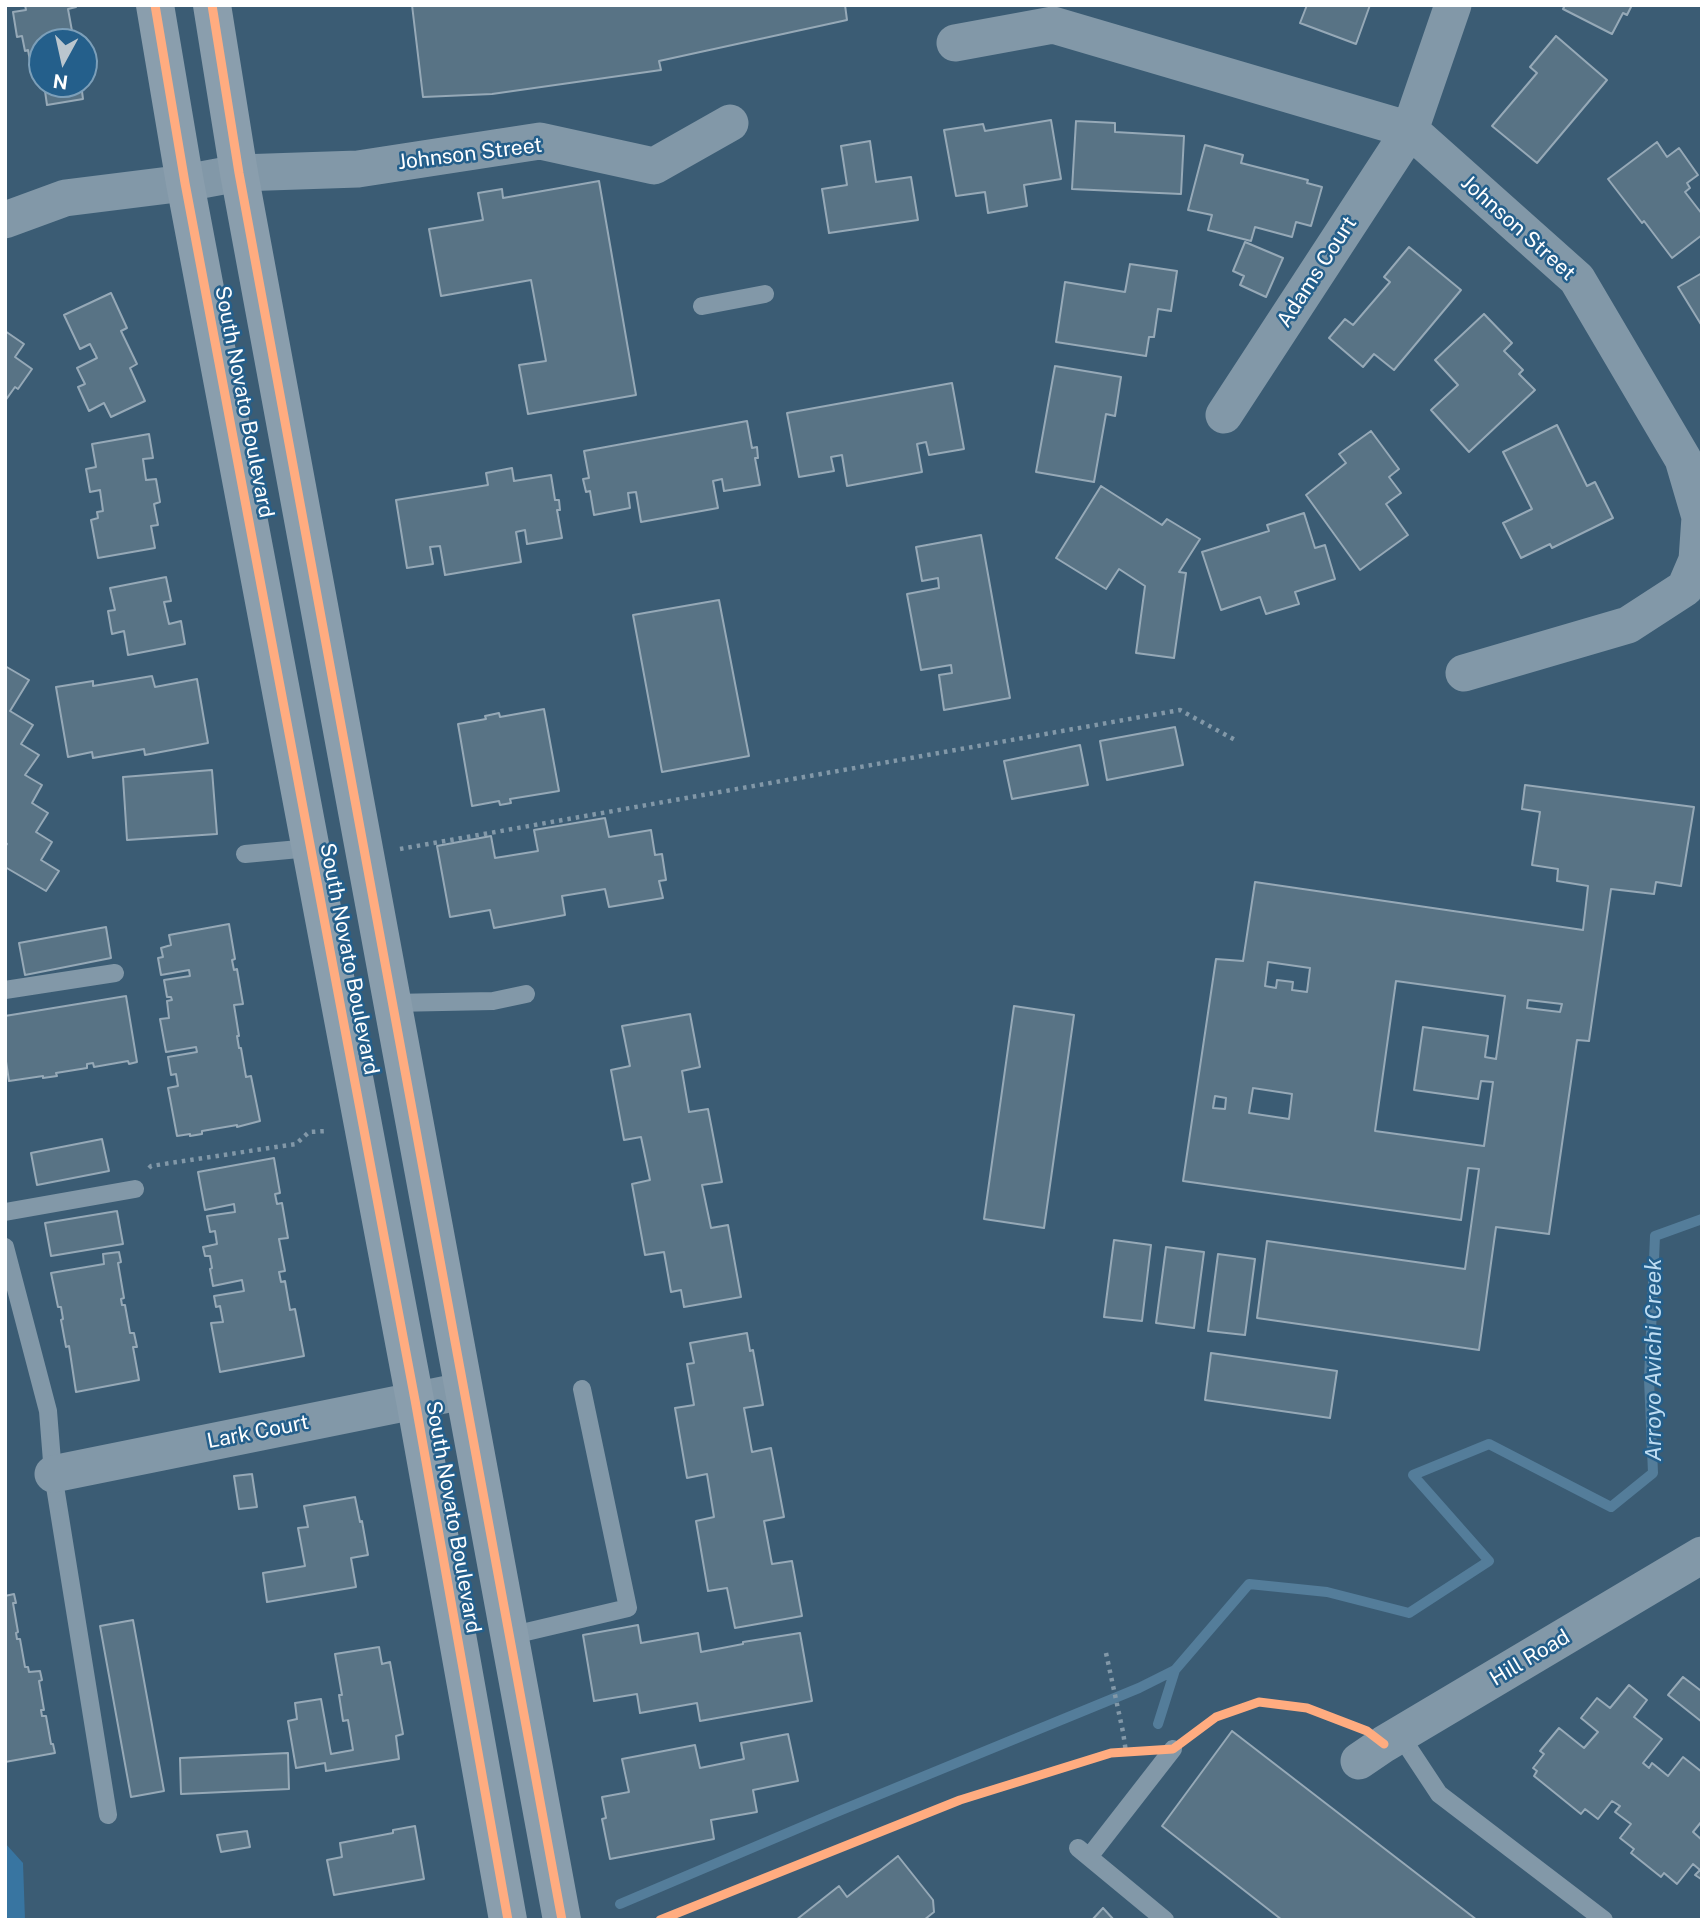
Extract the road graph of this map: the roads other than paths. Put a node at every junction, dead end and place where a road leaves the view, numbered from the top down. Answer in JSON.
{"nodes":[{"id":1,"x":155,"y":5,"type":"edge"},
{"id":2,"x":212,"y":5,"type":"edge"},
{"id":3,"x":1454,"y":5,"type":"edge"},
{"id":4,"x":1052,"y":15,"type":"edge"},
{"id":5,"x":955,"y":43,"type":"dead end"},
{"id":6,"x":730,"y":123,"type":"dead end"},
{"id":7,"x":1410,"y":130,"type":"junction"},
{"id":8,"x":239,"y":173,"type":"junction"},
{"id":9,"x":185,"y":183,"type":"junction"},
{"id":10,"x":5,"y":219,"type":"edge"},
{"id":11,"x":765,"y":294,"type":"dead end"},
{"id":12,"x":702,"y":306,"type":"dead end"},
{"id":13,"x":1224,"y":415,"type":"dead end"},
{"id":14,"x":1464,"y":673,"type":"dead end"},
{"id":15,"x":310,"y":848,"type":"junction"},
{"id":16,"x":245,"y":854,"type":"dead end"},
{"id":17,"x":115,"y":973,"type":"dead end"},
{"id":18,"x":5,"y":990,"type":"edge"},
{"id":19,"x":526,"y":993,"type":"dead end"},
{"id":20,"x":391,"y":1003,"type":"junction"},
{"id":21,"x":135,"y":1189,"type":"road end"},
{"id":22,"x":5,"y":1212,"type":"edge"},
{"id":23,"x":5,"y":1247,"type":"edge"},
{"id":24,"x":582,"y":1389,"type":"dead end"},
{"id":25,"x":463,"y":1391,"type":"junction"},
{"id":26,"x":415,"y":1400,"type":"junction"},
{"id":27,"x":53,"y":1474,"type":"junction"},
{"id":28,"x":1702,"y":1555,"type":"edge"},
{"id":29,"x":509,"y":1636,"type":"junction"},
{"id":30,"x":1400,"y":1735,"type":"junction"},
{"id":31,"x":1173,"y":1749,"type":"road end"},
{"id":32,"x":1359,"y":1762,"type":"dead end"},
{"id":33,"x":108,"y":1815,"type":"dead end"},
{"id":34,"x":508,"y":1920,"type":"edge"},
{"id":35,"x":562,"y":1920,"type":"edge"},
{"id":36,"x":1165,"y":1920,"type":"edge"},
{"id":37,"x":1604,"y":1920,"type":"edge"}],
"edges":[{"from":1,"to":9,"type":"main road","name":"South Novato Boulevard"},
{"from":2,"to":8,"type":"main road","name":"South Novato Boulevard"},
{"from":3,"to":7,"type":"street","name":"Adams Court"},
{"from":4,"to":5,"type":"street","name":"Johnson Street"},
{"from":4,"to":7,"type":"street","name":"Johnson Street"},
{"from":6,"to":8,"type":"street","name":"Johnson Street"},
{"from":7,"to":13,"type":"street","name":"Adams Court"},
{"from":7,"to":14,"type":"street","name":"Johnson Street"},
{"from":8,"to":9,"type":"street","name":"Johnson Street"},
{"from":8,"to":20,"type":"main road","name":"South Novato Boulevard"},
{"from":9,"to":10,"type":"street","name":"Johnson Street"},
{"from":9,"to":15,"type":"main road","name":"South Novato Boulevard"},
{"from":11,"to":12,"type":"lane"},
{"from":15,"to":16,"type":"lane"},
{"from":15,"to":26,"type":"main road","name":"South Novato Boulevard"},
{"from":17,"to":18,"type":"lane"},
{"from":19,"to":20,"type":"lane"},
{"from":20,"to":25,"type":"main road","name":"South Novato Boulevard"},
{"from":21,"to":22,"type":"lane"},
{"from":23,"to":27,"type":"lane"},
{"from":24,"to":29,"type":"lane"},
{"from":25,"to":26,"type":"street","name":"Lark Court"},
{"from":25,"to":29,"type":"main road","name":"South Novato Boulevard"},
{"from":26,"to":27,"type":"street","name":"Lark Court"},
{"from":26,"to":34,"type":"main road","name":"South Novato Boulevard"},
{"from":27,"to":33,"type":"lane"},
{"from":28,"to":30,"type":"street","name":"Hill Road"},
{"from":29,"to":35,"type":"main road","name":"South Novato Boulevard"},
{"from":30,"to":32,"type":"street","name":"Hill Road"},
{"from":30,"to":37,"type":"lane"},
{"from":31,"to":36,"type":"lane"}]}
